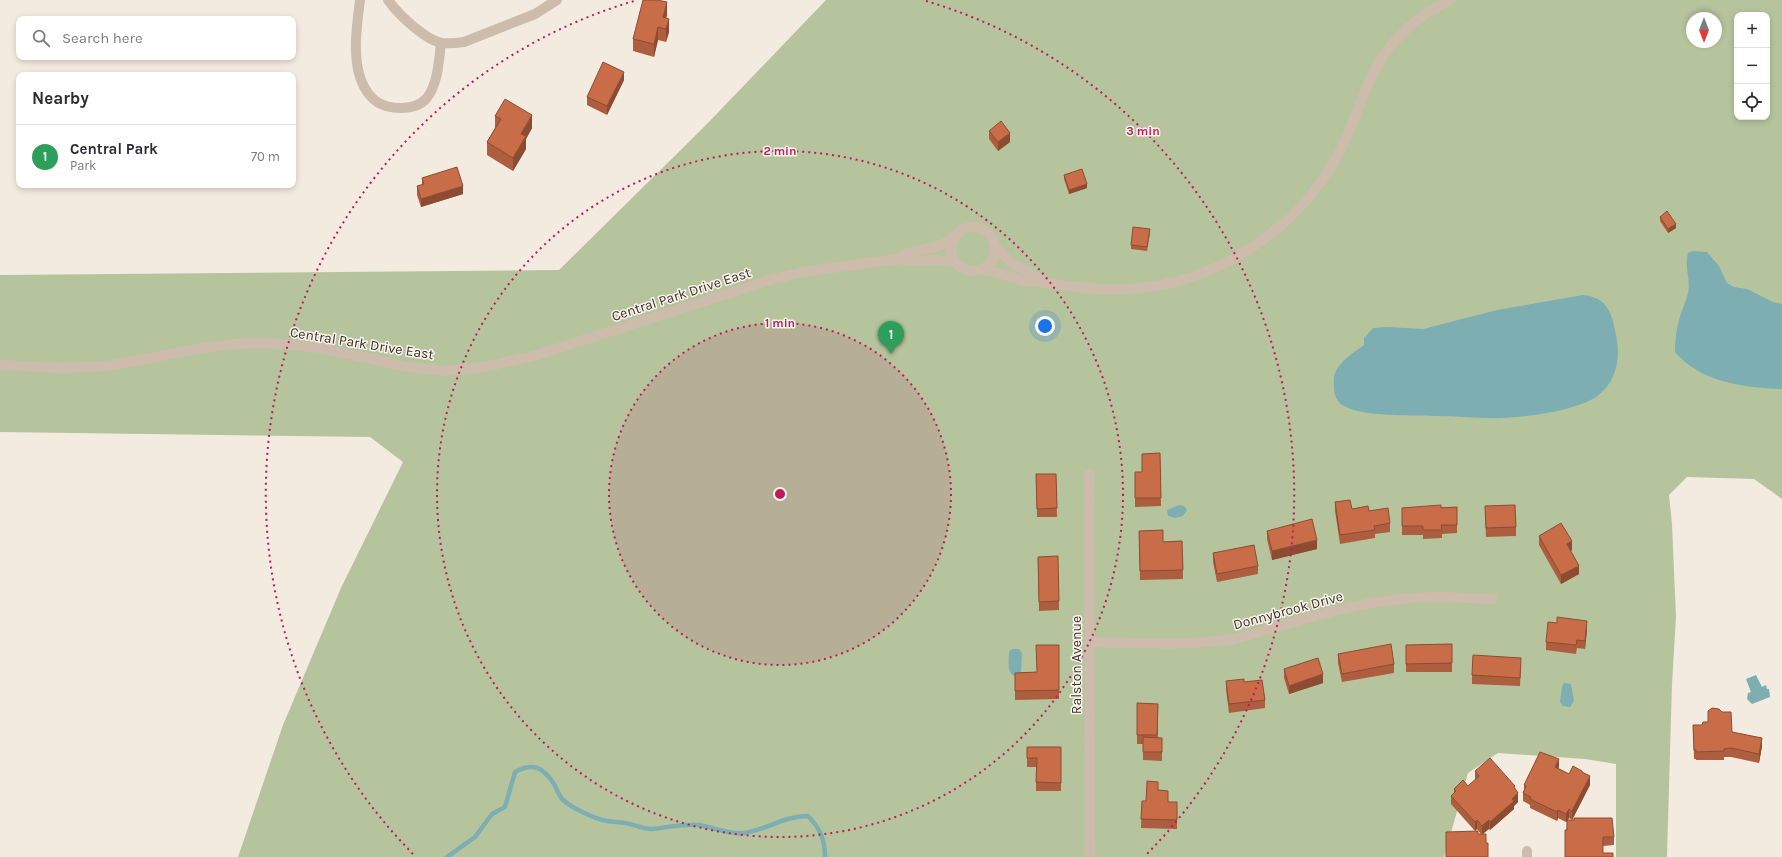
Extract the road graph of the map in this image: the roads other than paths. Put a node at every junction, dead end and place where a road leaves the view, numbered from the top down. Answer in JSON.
{"nodes":[{"id":1,"x":360,"y":0,"type":"edge"},
{"id":2,"x":388,"y":0,"type":"edge"},
{"id":3,"x":557,"y":0,"type":"edge"},
{"id":4,"x":1451,"y":0,"type":"edge"},
{"id":5,"x":441,"y":43,"type":"junction"},
{"id":6,"x":954,"y":237,"type":"junction"},
{"id":7,"x":995,"y":246,"type":"junction"},
{"id":8,"x":897,"y":259,"type":"junction"},
{"id":9,"x":955,"y":262,"type":"junction"},
{"id":10,"x":980,"y":270,"type":"junction"},
{"id":11,"x":1044,"y":282,"type":"junction"},
{"id":12,"x":0,"y":365,"type":"edge"},
{"id":13,"x":1089,"y":474,"type":"dead end"},
{"id":14,"x":1492,"y":599,"type":"dead end"},
{"id":15,"x":1090,"y":642,"type":"junction"},
{"id":16,"x":1090,"y":857,"type":"edge"}],
"edges":[{"from":1,"to":5,"type":"street"},
{"from":2,"to":5,"type":"street"},
{"from":3,"to":5,"type":"street"},
{"from":4,"to":11,"type":"street","name":"Central Park Drive East"},
{"from":6,"to":7,"type":"street","name":"Central Park Drive East"},
{"from":6,"to":8,"type":"street","name":"Central Park Drive East"},
{"from":6,"to":9,"type":"street"},
{"from":7,"to":10,"type":"street"},
{"from":7,"to":11,"type":"street","name":"Central Park Drive East"},
{"from":8,"to":9,"type":"street","name":"Central Park Drive East"},
{"from":8,"to":12,"type":"street","name":"Central Park Drive East"},
{"from":9,"to":10,"type":"street","name":"Central Park Drive East"},
{"from":10,"to":11,"type":"street","name":"Central Park Drive East"},
{"from":13,"to":15,"type":"street","name":"Ralston Avenue"},
{"from":14,"to":15,"type":"street","name":"Donnybrook Drive"},
{"from":15,"to":16,"type":"street","name":"Ralston Avenue"}]}
